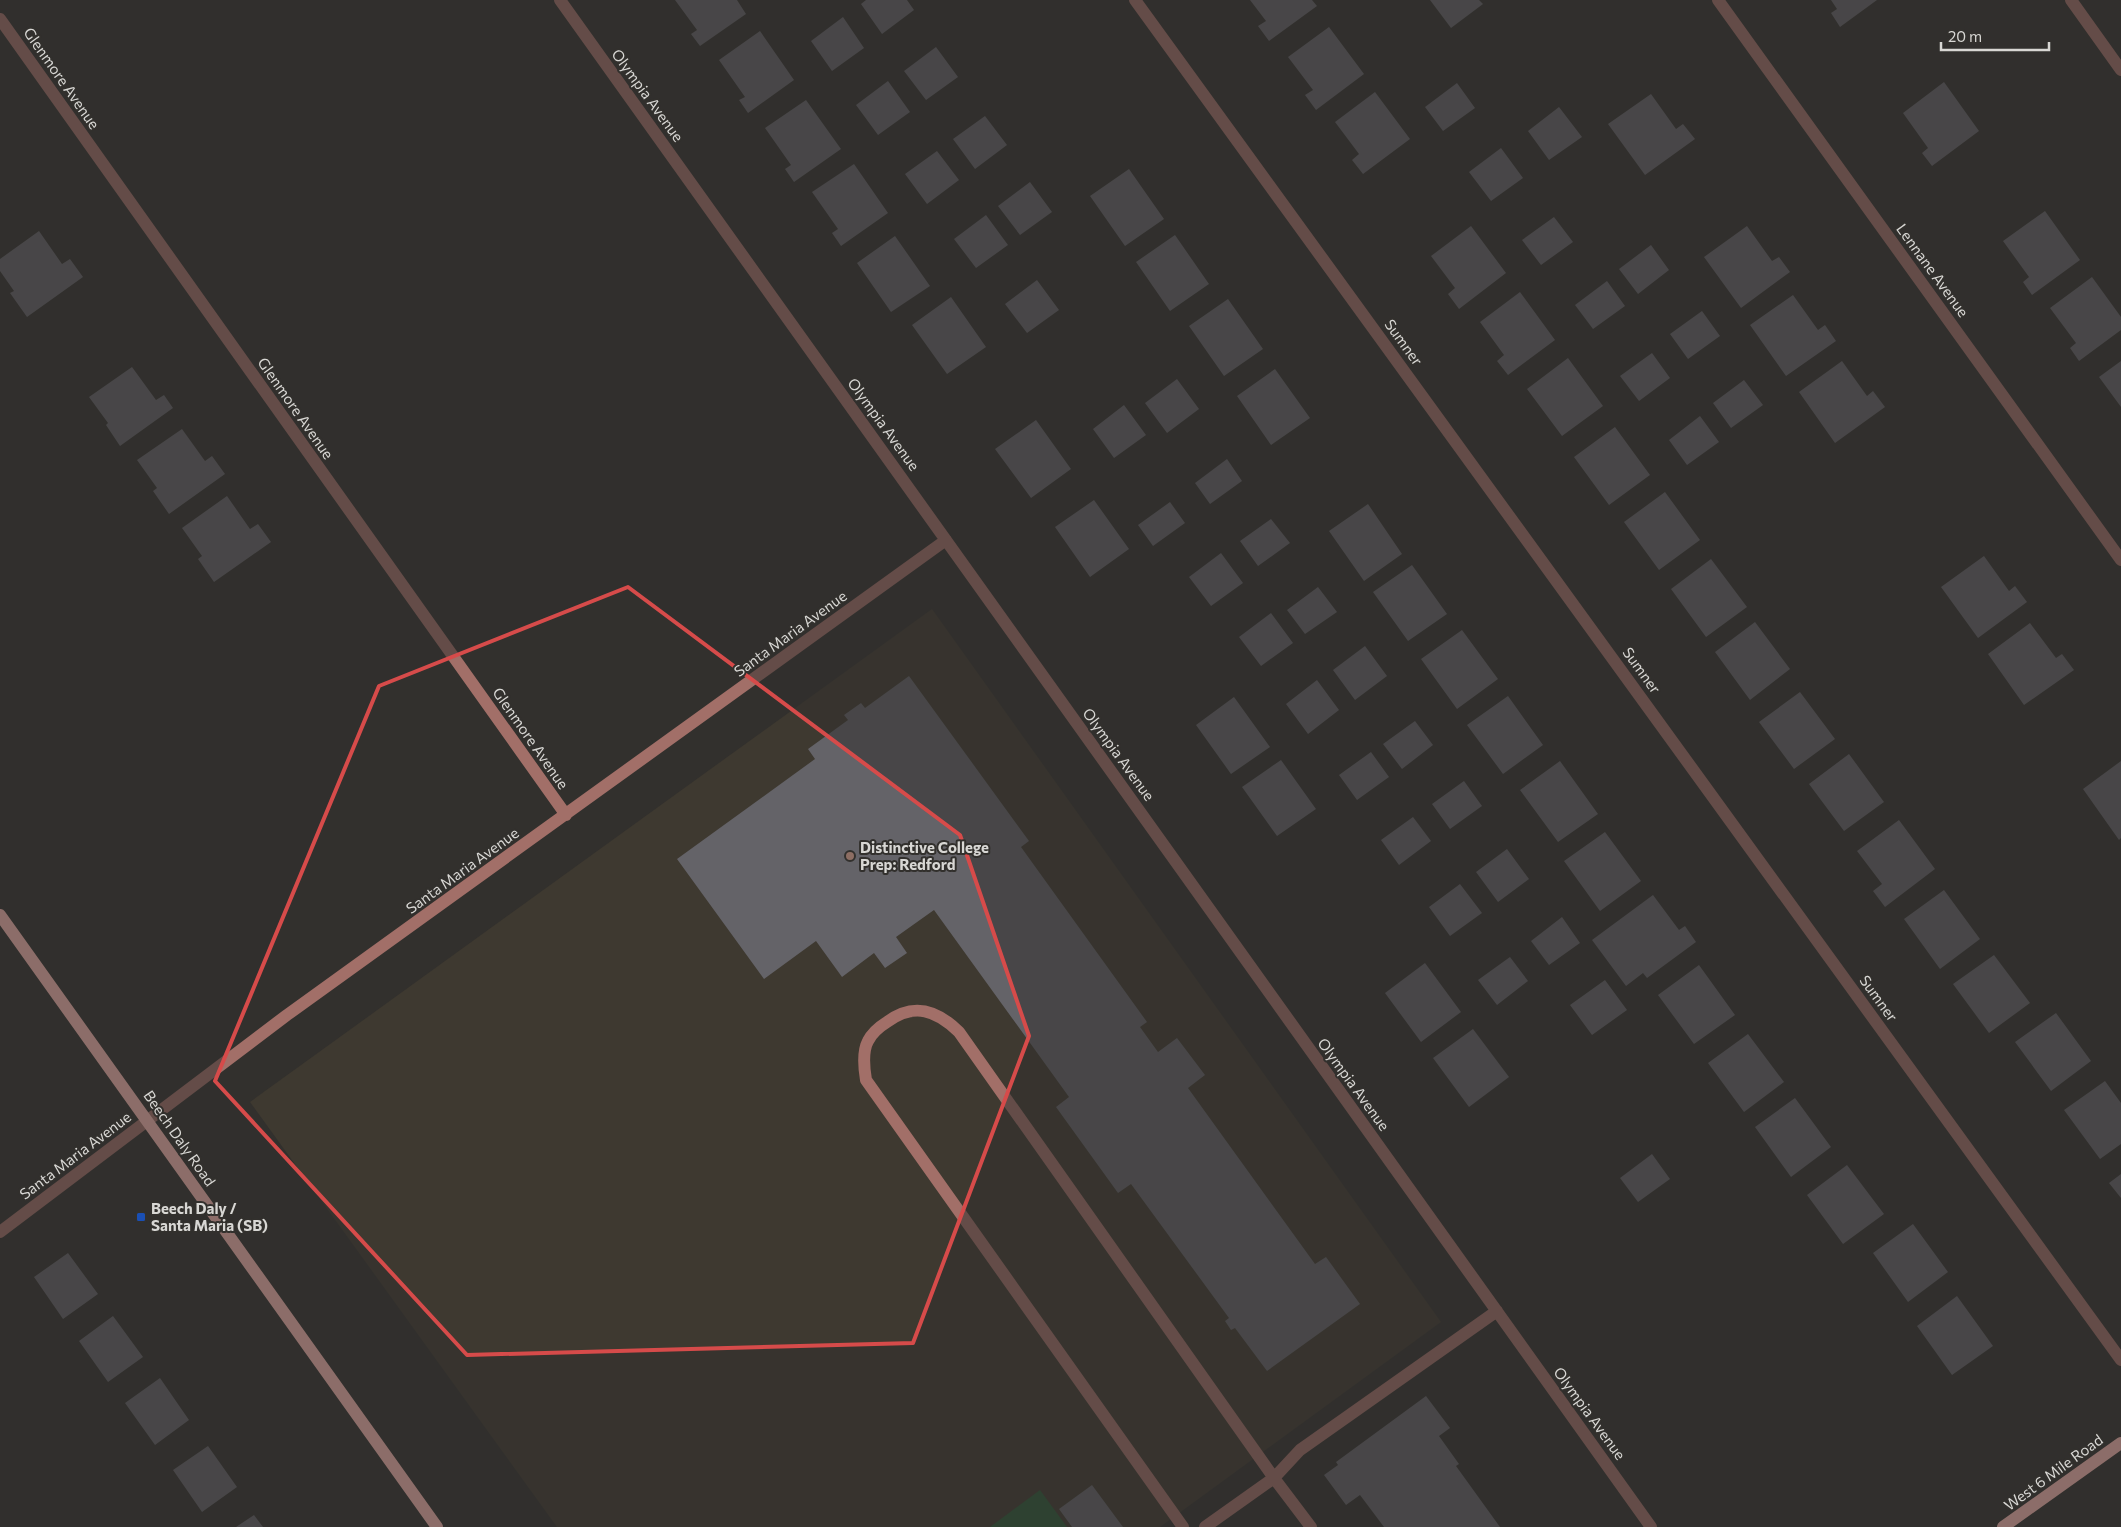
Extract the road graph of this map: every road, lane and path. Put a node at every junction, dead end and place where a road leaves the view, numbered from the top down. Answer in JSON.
{"nodes":[{"id":1,"x":560,"y":0,"type":"edge"},
{"id":2,"x":1135,"y":0,"type":"edge"},
{"id":3,"x":1718,"y":0,"type":"edge"},
{"id":4,"x":2071,"y":0,"type":"edge"},
{"id":5,"x":0,"y":19,"type":"edge"},
{"id":6,"x":2121,"y":70,"type":"edge"},
{"id":7,"x":946,"y":540,"type":"junction"},
{"id":8,"x":2121,"y":560,"type":"edge"},
{"id":9,"x":566,"y":815,"type":"junction"},
{"id":10,"x":0,"y":915,"type":"edge"},
{"id":11,"x":148,"y":1121,"type":"junction"},
{"id":12,"x":0,"y":1232,"type":"edge"},
{"id":13,"x":1497,"y":1311,"type":"junction"},
{"id":14,"x":2121,"y":1360,"type":"edge"},
{"id":15,"x":2121,"y":1443,"type":"edge"},
{"id":16,"x":1274,"y":1478,"type":"junction"},
{"id":17,"x":1650,"y":1526,"type":"edge"},
{"id":18,"x":437,"y":1527,"type":"edge"},
{"id":19,"x":1183,"y":1527,"type":"edge"},
{"id":20,"x":1205,"y":1527,"type":"edge"},
{"id":21,"x":1311,"y":1527,"type":"edge"},
{"id":22,"x":2003,"y":1527,"type":"edge"}],
"edges":[{"from":1,"to":7,"type":"street","name":"Olympia Avenue"},
{"from":2,"to":14,"type":"street","name":"Sumner"},
{"from":3,"to":8,"type":"street","name":"Lennane Avenue"},
{"from":4,"to":6,"type":"street"},
{"from":5,"to":9,"type":"street","name":"Glenmore Avenue"},
{"from":7,"to":9,"type":"street","name":"Santa Maria Avenue"},
{"from":7,"to":13,"type":"street","name":"Olympia Avenue"},
{"from":9,"to":11,"type":"street","name":"Santa Maria Avenue"},
{"from":10,"to":11,"type":"main road","name":"Beech Daly Road"},
{"from":11,"to":12,"type":"street","name":"Santa Maria Avenue"},
{"from":11,"to":18,"type":"main road","name":"Beech Daly Road"},
{"from":13,"to":16,"type":"street"},
{"from":13,"to":17,"type":"street","name":"Olympia Avenue"},
{"from":15,"to":22,"type":"main road","name":"West 6 Mile Road"},
{"from":16,"to":19,"type":"street"},
{"from":16,"to":20,"type":"street"},
{"from":16,"to":21,"type":"street"}]}
